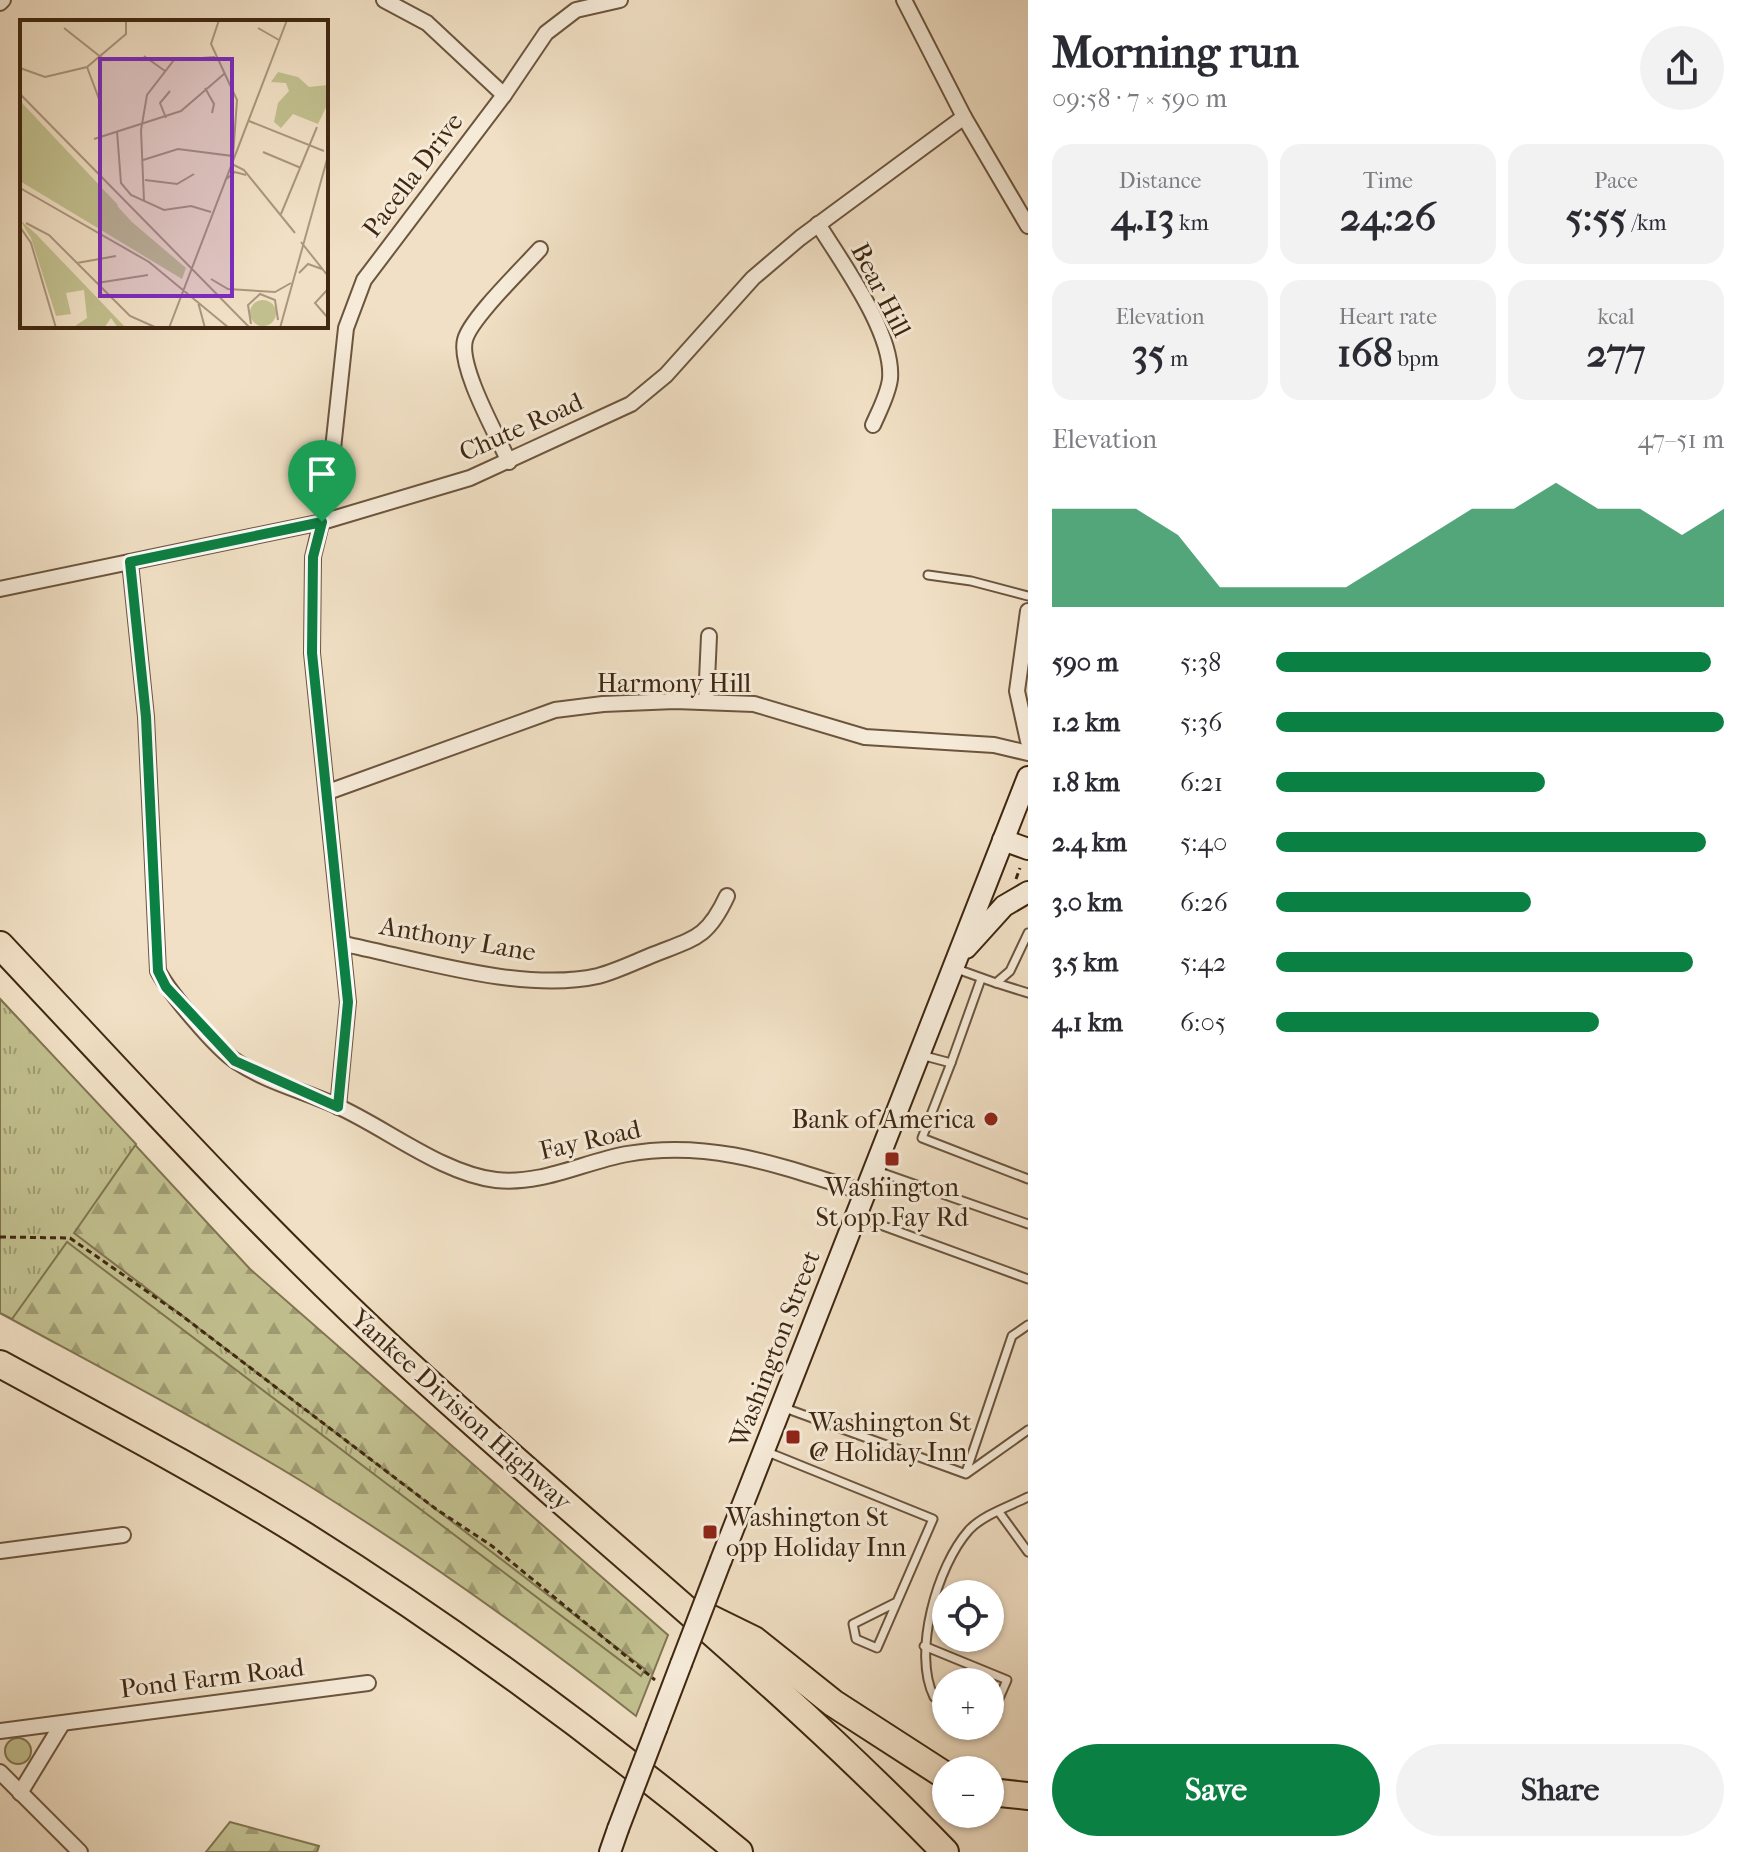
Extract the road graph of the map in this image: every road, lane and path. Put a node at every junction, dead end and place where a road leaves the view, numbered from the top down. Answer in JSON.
{"nodes":[{"id":1,"x":384,"y":0,"type":"edge"},
{"id":2,"x":620,"y":0,"type":"edge"},
{"id":3,"x":904,"y":0,"type":"edge"},
{"id":4,"x":504,"y":95,"type":"junction"},
{"id":5,"x":964,"y":117,"type":"junction"},
{"id":6,"x":818,"y":224,"type":"junction"},
{"id":7,"x":1028,"y":226,"type":"edge"},
{"id":8,"x":540,"y":249,"type":"dead end"},
{"id":9,"x":873,"y":425,"type":"dead end"},
{"id":10,"x":509,"y":462,"type":"junction"},
{"id":11,"x":322,"y":522,"type":"junction"},
{"id":12,"x":130,"y":562,"type":"junction"},
{"id":13,"x":928,"y":575,"type":"dead end"},
{"id":14,"x":0,"y":589,"type":"edge"},
{"id":15,"x":1028,"y":596,"type":"edge"},
{"id":16,"x":1028,"y":611,"type":"edge"},
{"id":17,"x":709,"y":636,"type":"dead end"},
{"id":18,"x":706,"y":702,"type":"junction"},
{"id":19,"x":1028,"y":741,"type":"edge"},
{"id":20,"x":1028,"y":753,"type":"edge"},
{"id":21,"x":1028,"y":777,"type":"edge"},
{"id":22,"x":328,"y":792,"type":"junction"},
{"id":23,"x":1021,"y":819,"type":"edge"},
{"id":24,"x":1003,"y":840,"type":"junction"},
{"id":25,"x":1028,"y":849,"type":"edge"},
{"id":26,"x":1028,"y":892,"type":"edge"},
{"id":27,"x":727,"y":896,"type":"dead end"},
{"id":28,"x":1028,"y":933,"type":"edge"},
{"id":29,"x":344,"y":944,"type":"junction"},
{"id":30,"x":0,"y":945,"type":"edge"},
{"id":31,"x":951,"y":967,"type":"junction"},
{"id":32,"x":981,"y":979,"type":"junction"},
{"id":33,"x":996,"y":983,"type":"junction"},
{"id":34,"x":1028,"y":993,"type":"edge"},
{"id":35,"x":917,"y":1054,"type":"junction"},
{"id":36,"x":951,"y":1063,"type":"junction"},
{"id":37,"x":338,"y":1107,"type":"junction"},
{"id":38,"x":872,"y":1169,"type":"junction"},
{"id":39,"x":1028,"y":1179,"type":"edge"},
{"id":40,"x":863,"y":1192,"type":"junction"},
{"id":41,"x":854,"y":1216,"type":"junction"},
{"id":42,"x":1028,"y":1224,"type":"edge"},
{"id":43,"x":0,"y":1237,"type":"edge"},
{"id":44,"x":1028,"y":1279,"type":"edge"},
{"id":45,"x":1028,"y":1325,"type":"edge"},
{"id":46,"x":0,"y":1364,"type":"edge"},
{"id":47,"x":780,"y":1406,"type":"junction"},
{"id":48,"x":1028,"y":1430,"type":"edge"},
{"id":49,"x":763,"y":1450,"type":"junction"},
{"id":50,"x":966,"y":1474,"type":"junction"},
{"id":51,"x":1028,"y":1497,"type":"edge"},
{"id":52,"x":999,"y":1512,"type":"junction"},
{"id":53,"x":123,"y":1535,"type":"dead end"},
{"id":54,"x":0,"y":1551,"type":"edge"},
{"id":55,"x":1028,"y":1552,"type":"edge"},
{"id":56,"x":673,"y":1601,"type":"junction"},
{"id":57,"x":897,"y":1602,"type":"junction"},
{"id":58,"x":924,"y":1646,"type":"junction"},
{"id":59,"x":978,"y":1668,"type":"edge"},
{"id":60,"x":368,"y":1683,"type":"dead end"},
{"id":61,"x":671,"y":1692,"type":"junction"},
{"id":62,"x":932,"y":1693,"type":"edge"},
{"id":63,"x":62,"y":1724,"type":"junction"},
{"id":64,"x":0,"y":1731,"type":"edge"},
{"id":65,"x":932,"y":1767,"type":"edge"},
{"id":66,"x":0,"y":1772,"type":"edge"},
{"id":67,"x":20,"y":1793,"type":"junction"},
{"id":68,"x":1004,"y":1793,"type":"edge"},
{"id":69,"x":1028,"y":1796,"type":"edge"},
{"id":70,"x":699,"y":1819,"type":"junction"},
{"id":71,"x":80,"y":1852,"type":"edge"},
{"id":72,"x":610,"y":1852,"type":"edge"},
{"id":73,"x":723,"y":1852,"type":"edge"},
{"id":74,"x":739,"y":1852,"type":"edge"},
{"id":75,"x":945,"y":1852,"type":"edge"}],
"edges":[{"from":1,"to":4,"type":"street"},
{"from":2,"to":4,"type":"street","name":"Pacella Drive"},
{"from":3,"to":5,"type":"street"},
{"from":4,"to":11,"type":"street","name":"Pacella Drive"},
{"from":5,"to":6,"type":"street","name":"Chute Road"},
{"from":5,"to":7,"type":"street"},
{"from":6,"to":9,"type":"street","name":"Bear Hill"},
{"from":6,"to":10,"type":"street","name":"Chute Road"},
{"from":8,"to":10,"type":"street"},
{"from":10,"to":11,"type":"street","name":"Chute Road"},
{"from":11,"to":12,"type":"street","name":"Chute Road"},
{"from":11,"to":22,"type":"street","name":"Pacella Drive"},
{"from":12,"to":14,"type":"street","name":"Chute Road"},
{"from":12,"to":37,"type":"street","name":"Fay Road"},
{"from":13,"to":15,"type":"lane"},
{"from":16,"to":19,"type":"street"},
{"from":17,"to":18,"type":"street"},
{"from":18,"to":20,"type":"street","name":"Harmony Hill"},
{"from":18,"to":22,"type":"street","name":"Harmony Hill"},
{"from":21,"to":23,"type":"main road","name":"Washington Street"},
{"from":22,"to":29,"type":"street","name":"Pacella Drive"},
{"from":23,"to":24,"type":"main road","name":"Washington Street"},
{"from":24,"to":25,"type":"main road"},
{"from":24,"to":31,"type":"main road","name":"Washington Street"},
{"from":26,"to":31,"type":"main road"},
{"from":27,"to":29,"type":"street","name":"Anthony Lane"},
{"from":28,"to":33,"type":"lane"},
{"from":29,"to":37,"type":"street","name":"Pacella Drive"},
{"from":30,"to":56,"type":"highway","name":"Yankee Division Highway"},
{"from":31,"to":32,"type":"lane"},
{"from":31,"to":35,"type":"main road","name":"Washington Street"},
{"from":32,"to":33,"type":"lane"},
{"from":32,"to":36,"type":"lane"},
{"from":33,"to":34,"type":"lane"},
{"from":35,"to":36,"type":"lane"},
{"from":35,"to":38,"type":"main road","name":"Washington Street"},
{"from":36,"to":39,"type":"lane"},
{"from":37,"to":40,"type":"street","name":"Fay Road"},
{"from":38,"to":40,"type":"main road","name":"Washington Street"},
{"from":38,"to":42,"type":"lane"},
{"from":40,"to":41,"type":"main road","name":"Washington Street"},
{"from":41,"to":44,"type":"lane"},
{"from":41,"to":47,"type":"main road","name":"Washington Street"},
{"from":43,"to":61,"type":"path"},
{"from":45,"to":50,"type":"lane"},
{"from":46,"to":70,"type":"highway"},
{"from":47,"to":49,"type":"main road","name":"Washington Street"},
{"from":47,"to":50,"type":"lane"},
{"from":48,"to":50,"type":"lane"},
{"from":49,"to":57,"type":"lane"},
{"from":49,"to":61,"type":"main road","name":"Washington Street","bridge":true},
{"from":51,"to":52,"type":"lane"},
{"from":52,"to":55,"type":"lane"},
{"from":52,"to":58,"type":"lane"},
{"from":53,"to":54,"type":"street"},
{"from":56,"to":65,"type":"highway"},
{"from":56,"to":75,"type":"highway","name":"Yankee Division Highway"},
{"from":57,"to":57,"type":"lane"},
{"from":58,"to":59,"type":"lane"},
{"from":58,"to":62,"type":"lane"},
{"from":60,"to":63,"type":"street","name":"Pond Farm Road"},
{"from":61,"to":72,"type":"main road","name":"Washington Street","bridge":true},
{"from":63,"to":64,"type":"street","name":"Pond Farm Road"},
{"from":63,"to":67,"type":"street"},
{"from":66,"to":67,"type":"street"},
{"from":67,"to":71,"type":"street"},
{"from":68,"to":69,"type":"highway"},
{"from":70,"to":73,"type":"highway"},
{"from":70,"to":74,"type":"highway"}]}
